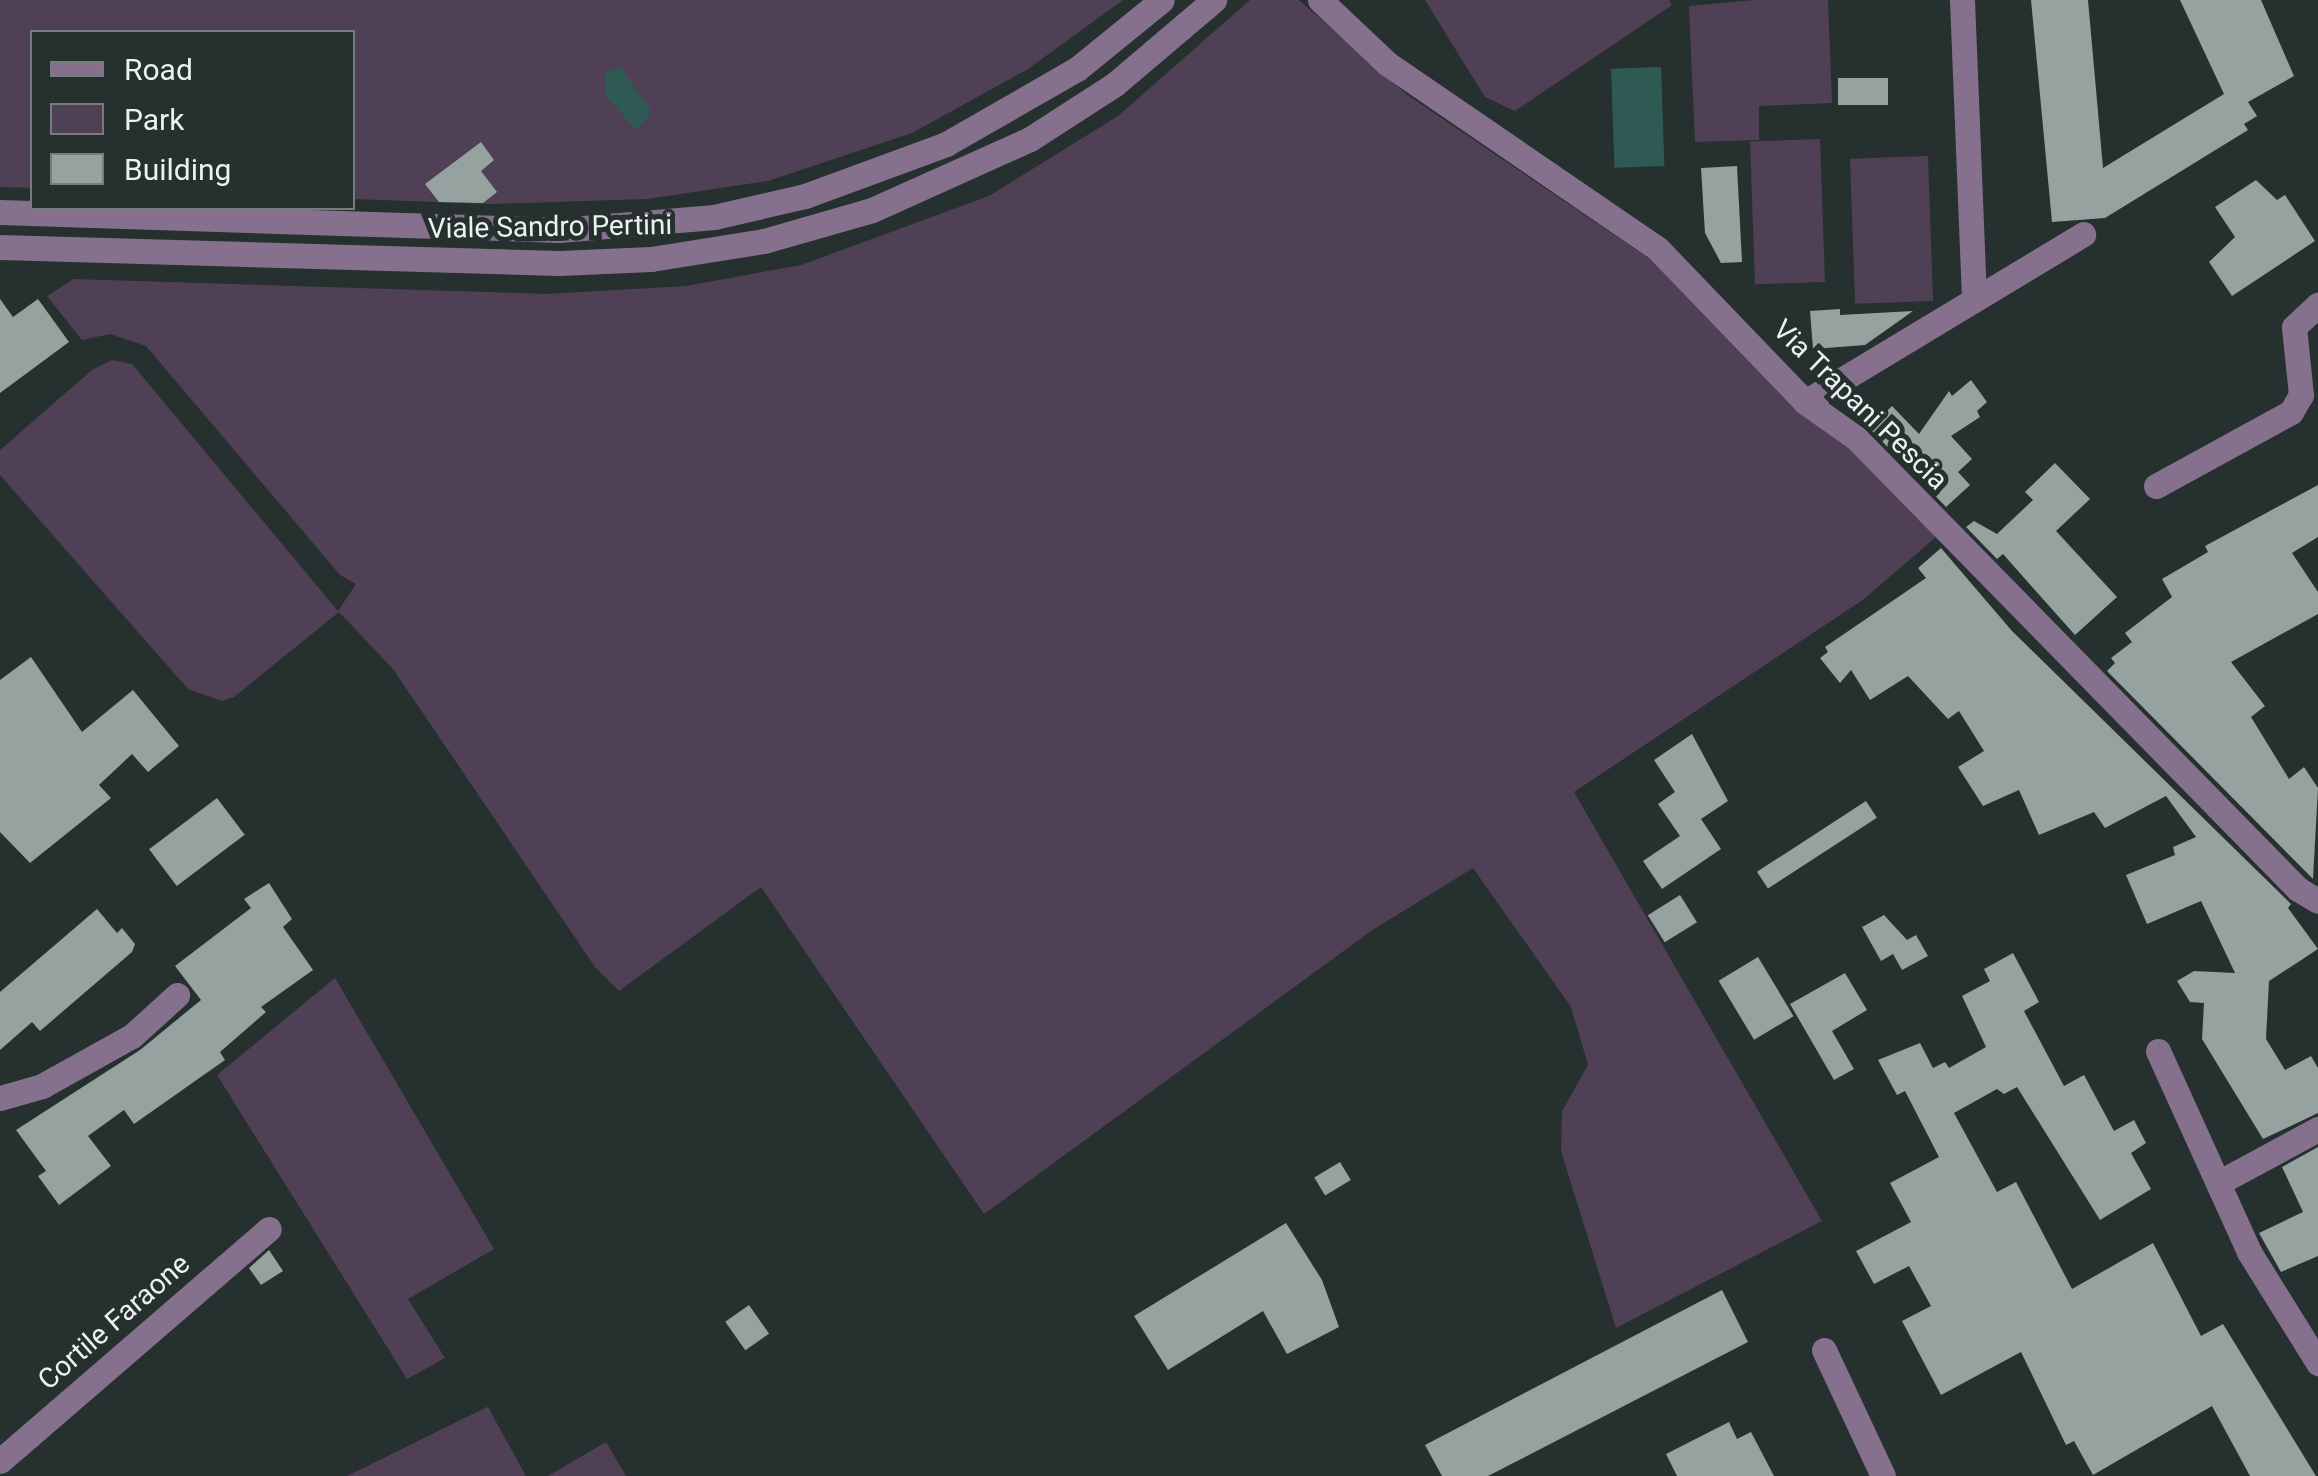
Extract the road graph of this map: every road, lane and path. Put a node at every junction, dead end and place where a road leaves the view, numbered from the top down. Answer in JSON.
{"nodes":[{"id":1,"x":1162,"y":0,"type":"edge"},
{"id":2,"x":1214,"y":0,"type":"edge"},
{"id":3,"x":1320,"y":0,"type":"edge"},
{"id":4,"x":1962,"y":0,"type":"edge"},
{"id":5,"x":0,"y":212,"type":"edge"},
{"id":6,"x":2083,"y":234,"type":"dead end"},
{"id":7,"x":0,"y":247,"type":"edge"},
{"id":8,"x":1974,"y":296,"type":"junction"},
{"id":9,"x":2318,"y":305,"type":"edge"},
{"id":10,"x":1806,"y":402,"type":"junction"},
{"id":11,"x":2156,"y":486,"type":"dead end"},
{"id":12,"x":2318,"y":901,"type":"edge"},
{"id":13,"x":177,"y":995,"type":"dead end"},
{"id":14,"x":2158,"y":1051,"type":"dead end"},
{"id":15,"x":0,"y":1098,"type":"edge"},
{"id":16,"x":2318,"y":1129,"type":"edge"},
{"id":17,"x":2218,"y":1183,"type":"junction"},
{"id":18,"x":269,"y":1229,"type":"dead end"},
{"id":19,"x":1824,"y":1350,"type":"dead end"},
{"id":20,"x":2318,"y":1363,"type":"edge"},
{"id":21,"x":0,"y":1461,"type":"edge"},
{"id":22,"x":1882,"y":1476,"type":"edge"}],
"edges":[{"from":1,"to":5,"type":"street","name":"Viale Sandro Pertini"},
{"from":2,"to":7,"type":"street","name":"Viale Sandro Pertini"},
{"from":3,"to":10,"type":"street","name":"Via Trapani Pescia"},
{"from":4,"to":8,"type":"street"},
{"from":6,"to":8,"type":"street"},
{"from":8,"to":10,"type":"street"},
{"from":9,"to":11,"type":"street"},
{"from":10,"to":12,"type":"street","name":"Via Trapani Pescia"},
{"from":13,"to":15,"type":"street"},
{"from":14,"to":17,"type":"street"},
{"from":16,"to":17,"type":"street"},
{"from":17,"to":20,"type":"street"},
{"from":18,"to":21,"type":"street","name":"Cortile Faraone"},
{"from":19,"to":22,"type":"street"}]}
